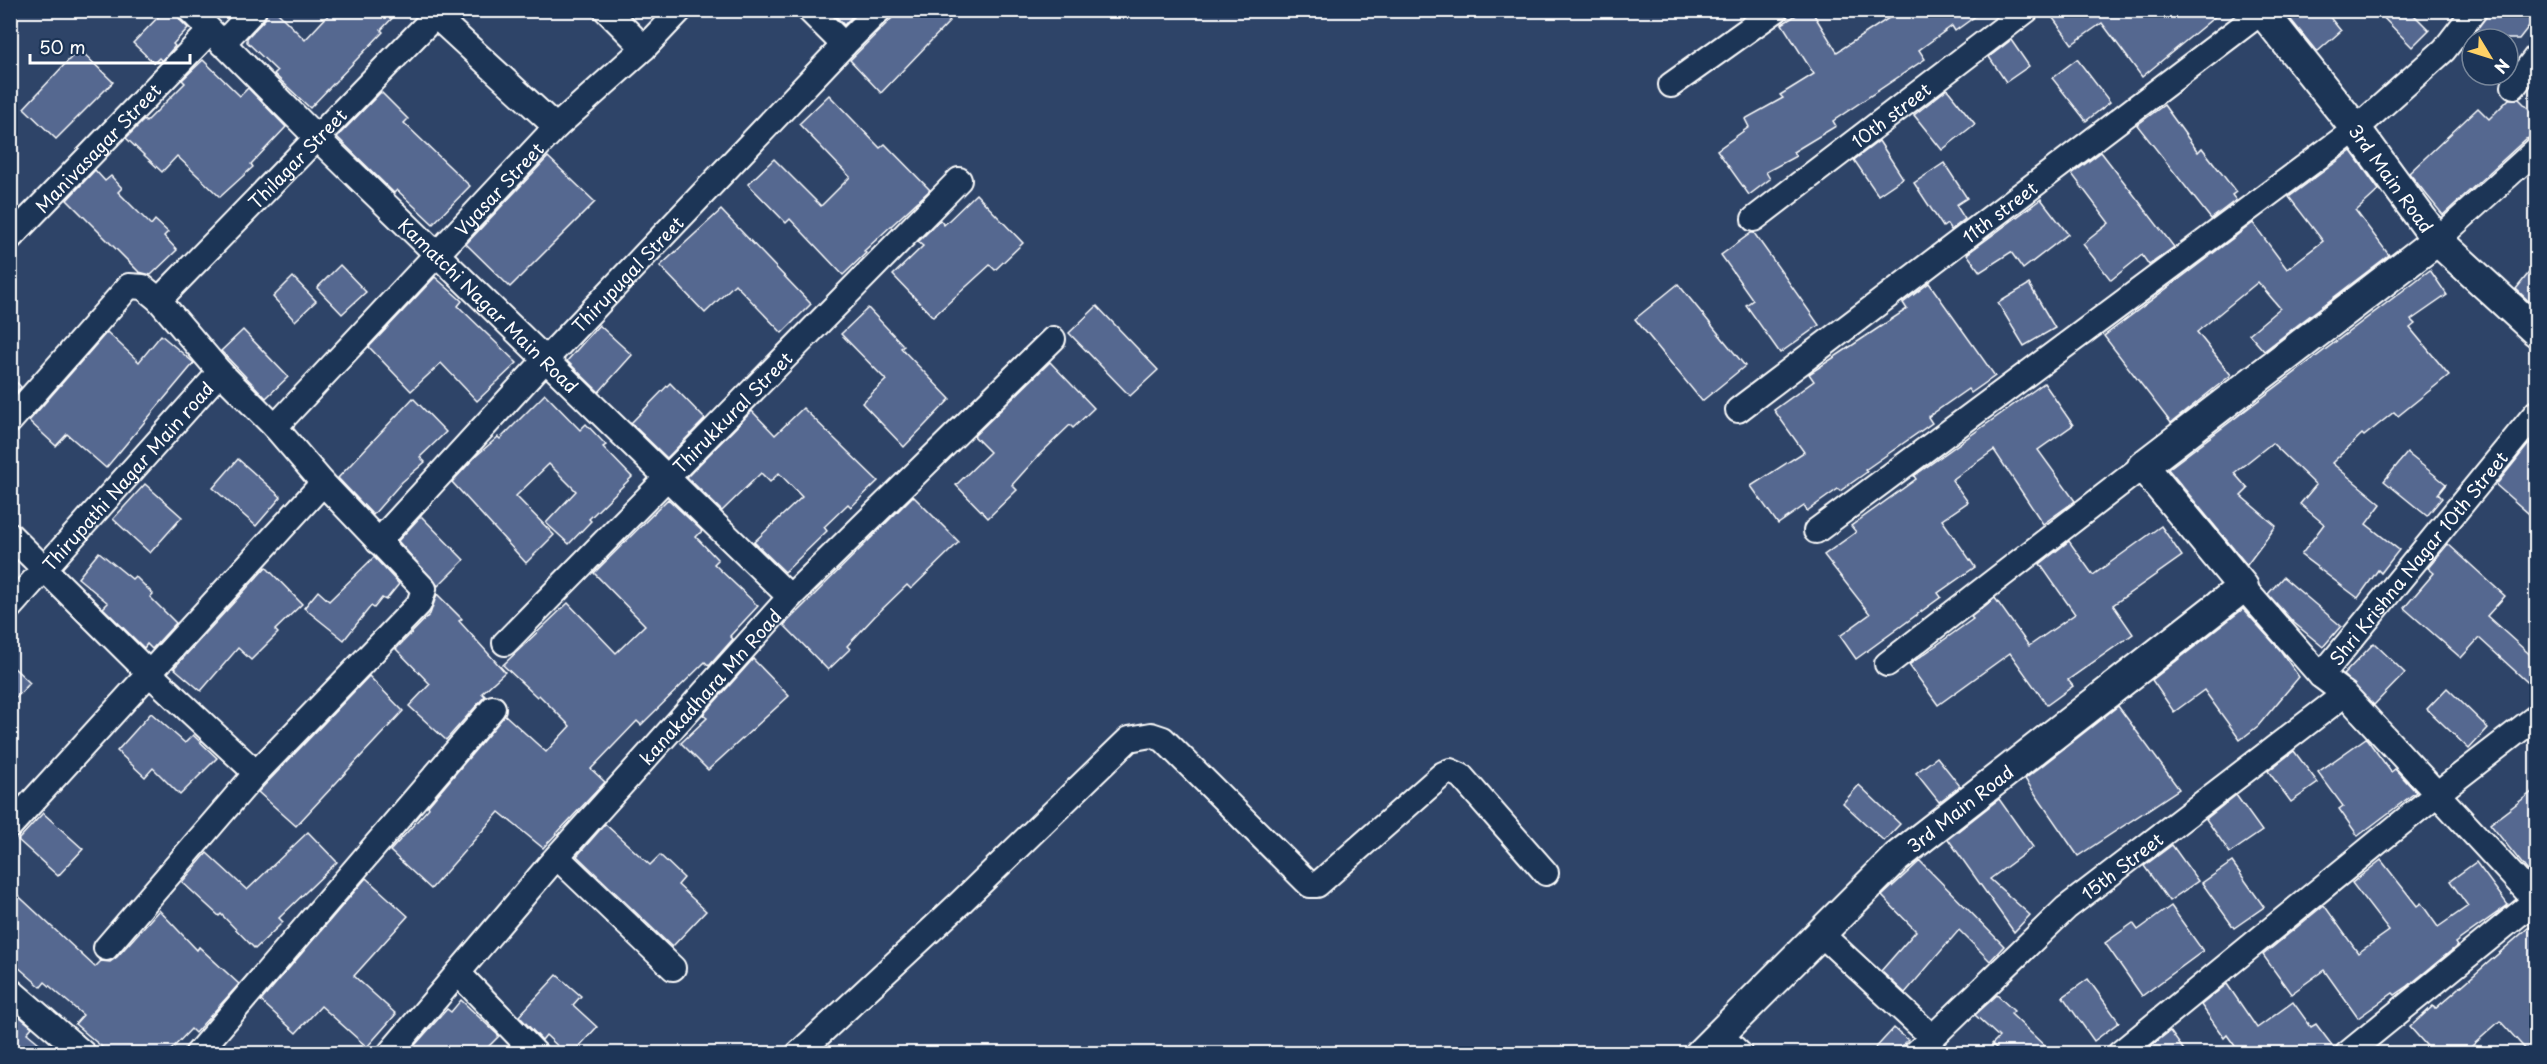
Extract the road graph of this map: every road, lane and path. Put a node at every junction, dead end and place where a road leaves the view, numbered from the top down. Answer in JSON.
{"nodes":[{"id":1,"x":190,"y":10,"type":"edge"},
{"id":2,"x":254,"y":10,"type":"edge"},
{"id":3,"x":606,"y":10,"type":"edge"},
{"id":4,"x":680,"y":10,"type":"edge"},
{"id":5,"x":809,"y":10,"type":"edge"},
{"id":6,"x":879,"y":10,"type":"edge"},
{"id":7,"x":1776,"y":10,"type":"edge"},
{"id":8,"x":2027,"y":10,"type":"edge"},
{"id":9,"x":2475,"y":10,"type":"edge"},
{"id":10,"x":2263,"y":11,"type":"edge"},
{"id":11,"x":432,"y":14,"type":"edge"},
{"id":12,"x":216,"y":37,"type":"junction"},
{"id":13,"x":844,"y":45,"type":"junction"},
{"id":14,"x":644,"y":48,"type":"junction"},
{"id":15,"x":2536,"y":57,"type":"edge"},
{"id":16,"x":2520,"y":78,"type":"edge"},
{"id":17,"x":1671,"y":86,"type":"dead end"},
{"id":18,"x":556,"y":127,"type":"junction"},
{"id":19,"x":2356,"y":129,"type":"junction"},
{"id":20,"x":316,"y":137,"type":"junction"},
{"id":21,"x":2536,"y":150,"type":"edge"},
{"id":22,"x":959,"y":180,"type":"dead end"},
{"id":23,"x":1755,"y":219,"type":"dead end"},
{"id":24,"x":10,"y":238,"type":"edge"},
{"id":25,"x":2437,"y":240,"type":"junction"},
{"id":26,"x":435,"y":254,"type":"junction"},
{"id":27,"x":159,"y":300,"type":"junction"},
{"id":28,"x":2536,"y":332,"type":"edge"},
{"id":29,"x":1053,"y":339,"type":"dead end"},
{"id":30,"x":546,"y":360,"type":"junction"},
{"id":31,"x":220,"y":372,"type":"junction"},
{"id":32,"x":1738,"y":410,"type":"dead end"},
{"id":33,"x":2536,"y":413,"type":"edge"},
{"id":34,"x":10,"y":421,"type":"edge"},
{"id":35,"x":275,"y":427,"type":"junction"},
{"id":36,"x":2144,"y":466,"type":"junction"},
{"id":37,"x":667,"y":477,"type":"junction"},
{"id":38,"x":323,"y":483,"type":"junction"},
{"id":39,"x":1816,"y":531,"type":"dead end"},
{"id":40,"x":10,"y":535,"type":"edge"},
{"id":41,"x":378,"y":542,"type":"junction"},
{"id":42,"x":43,"y":571,"type":"junction"},
{"id":43,"x":2243,"y":587,"type":"junction"},
{"id":44,"x":790,"y":597,"type":"junction"},
{"id":45,"x":10,"y":607,"type":"edge"},
{"id":46,"x":505,"y":644,"type":"dead end"},
{"id":47,"x":1887,"y":664,"type":"dead end"},
{"id":48,"x":150,"y":674,"type":"junction"},
{"id":49,"x":2321,"y":675,"type":"junction"},
{"id":50,"x":2345,"y":694,"type":"junction"},
{"id":51,"x":493,"y":708,"type":"dead end"},
{"id":52,"x":2536,"y":717,"type":"edge"},
{"id":53,"x":256,"y":773,"type":"junction"},
{"id":54,"x":2438,"y":793,"type":"junction"},
{"id":55,"x":10,"y":826,"type":"edge"},
{"id":56,"x":557,"y":857,"type":"junction"},
{"id":57,"x":1546,"y":873,"type":"dead end"},
{"id":58,"x":2536,"y":900,"type":"edge"},
{"id":59,"x":1820,"y":933,"type":"junction"},
{"id":60,"x":106,"y":948,"type":"dead end"},
{"id":61,"x":673,"y":968,"type":"dead end"},
{"id":62,"x":458,"y":973,"type":"junction"},
{"id":63,"x":10,"y":990,"type":"edge"},
{"id":64,"x":1932,"y":1036,"type":"junction"},
{"id":65,"x":1720,"y":1047,"type":"edge"},
{"id":66,"x":84,"y":1053,"type":"edge"},
{"id":67,"x":197,"y":1053,"type":"edge"},
{"id":68,"x":389,"y":1053,"type":"edge"},
{"id":69,"x":536,"y":1053,"type":"edge"},
{"id":70,"x":798,"y":1053,"type":"edge"},
{"id":71,"x":1915,"y":1053,"type":"edge"},
{"id":72,"x":2119,"y":1053,"type":"edge"},
{"id":73,"x":2347,"y":1053,"type":"edge"}],
"edges":[{"from":1,"to":12,"type":"street","name":"Kamatchi Nagar Main Road"},
{"from":2,"to":12,"type":"street","name":"Manivasagar Street"},
{"from":3,"to":14,"type":"street"},
{"from":4,"to":14,"type":"street","name":"Vyasar Street"},
{"from":5,"to":13,"type":"street"},
{"from":6,"to":13,"type":"street","name":"Thirupugal Street"},
{"from":7,"to":17,"type":"street"},
{"from":8,"to":23,"type":"street","name":"10th street"},
{"from":9,"to":19,"type":"street"},
{"from":10,"to":19,"type":"street","name":"3rd Main Road"},
{"from":10,"to":32,"type":"street","name":"11th street"},
{"from":11,"to":18,"type":"street"},
{"from":11,"to":20,"type":"street","name":"Thilagar Street"},
{"from":12,"to":20,"type":"street","name":"Kamatchi Nagar Main Road"},
{"from":12,"to":24,"type":"street","name":"Manivasagar Street"},
{"from":13,"to":30,"type":"street","name":"Thirupugal Street"},
{"from":14,"to":18,"type":"street","name":"Vyasar Street"},
{"from":15,"to":16,"type":"street"},
{"from":18,"to":26,"type":"street","name":"Vyasar Street"},
{"from":19,"to":25,"type":"street","name":"3rd Main Road"},
{"from":19,"to":39,"type":"street"},
{"from":20,"to":26,"type":"street","name":"Kamatchi Nagar Main Road"},
{"from":20,"to":27,"type":"street","name":"Thilagar Street"},
{"from":21,"to":25,"type":"street"},
{"from":22,"to":37,"type":"street","name":"Thirukkural Street"},
{"from":25,"to":28,"type":"street","name":"3rd Main Road"},
{"from":25,"to":36,"type":"street"},
{"from":26,"to":30,"type":"street","name":"Kamatchi Nagar Main Road"},
{"from":26,"to":35,"type":"street","name":"Vyasar Street"},
{"from":27,"to":31,"type":"street"},
{"from":27,"to":34,"type":"street"},
{"from":29,"to":44,"type":"street","name":"kanakadhara Mn Road"},
{"from":30,"to":37,"type":"street","name":"Kamatchi Nagar Main Road"},
{"from":30,"to":41,"type":"street","name":"Thirupugal Street"},
{"from":31,"to":35,"type":"street"},
{"from":31,"to":42,"type":"street","name":"Thirupathi Nagar Main road"},
{"from":33,"to":49,"type":"street","name":"Shri Krishna Nagar 10th Street"},
{"from":35,"to":38,"type":"street"},
{"from":36,"to":43,"type":"street"},
{"from":36,"to":47,"type":"street"},
{"from":37,"to":44,"type":"street","name":"Kamatchi Nagar Main Road"},
{"from":37,"to":46,"type":"street","name":"Thirukkural Street"},
{"from":38,"to":41,"type":"street"},
{"from":38,"to":48,"type":"street"},
{"from":40,"to":42,"type":"street"},
{"from":41,"to":53,"type":"street"},
{"from":42,"to":45,"type":"street","name":"Thirupathi Nagar Main road"},
{"from":42,"to":48,"type":"street"},
{"from":43,"to":49,"type":"street"},
{"from":43,"to":59,"type":"street","name":"3rd Main Road"},
{"from":44,"to":56,"type":"street","name":"kanakadhara Mn Road"},
{"from":48,"to":53,"type":"street"},
{"from":48,"to":55,"type":"street"},
{"from":49,"to":50,"type":"street"},
{"from":50,"to":54,"type":"street"},
{"from":50,"to":64,"type":"street","name":"15th Street"},
{"from":51,"to":67,"type":"street"},
{"from":52,"to":54,"type":"street"},
{"from":53,"to":60,"type":"street"},
{"from":54,"to":58,"type":"street"},
{"from":54,"to":72,"type":"street"},
{"from":56,"to":61,"type":"street"},
{"from":56,"to":62,"type":"street","name":"kanakadhara Mn Road"},
{"from":57,"to":70,"type":"street"},
{"from":58,"to":73,"type":"street"},
{"from":59,"to":64,"type":"street"},
{"from":59,"to":65,"type":"street","name":"3rd Main Road"},
{"from":62,"to":68,"type":"street","name":"kanakadhara Mn Road"},
{"from":62,"to":69,"type":"street"},
{"from":63,"to":66,"type":"street"},
{"from":64,"to":71,"type":"street","name":"15th Street"}]}
